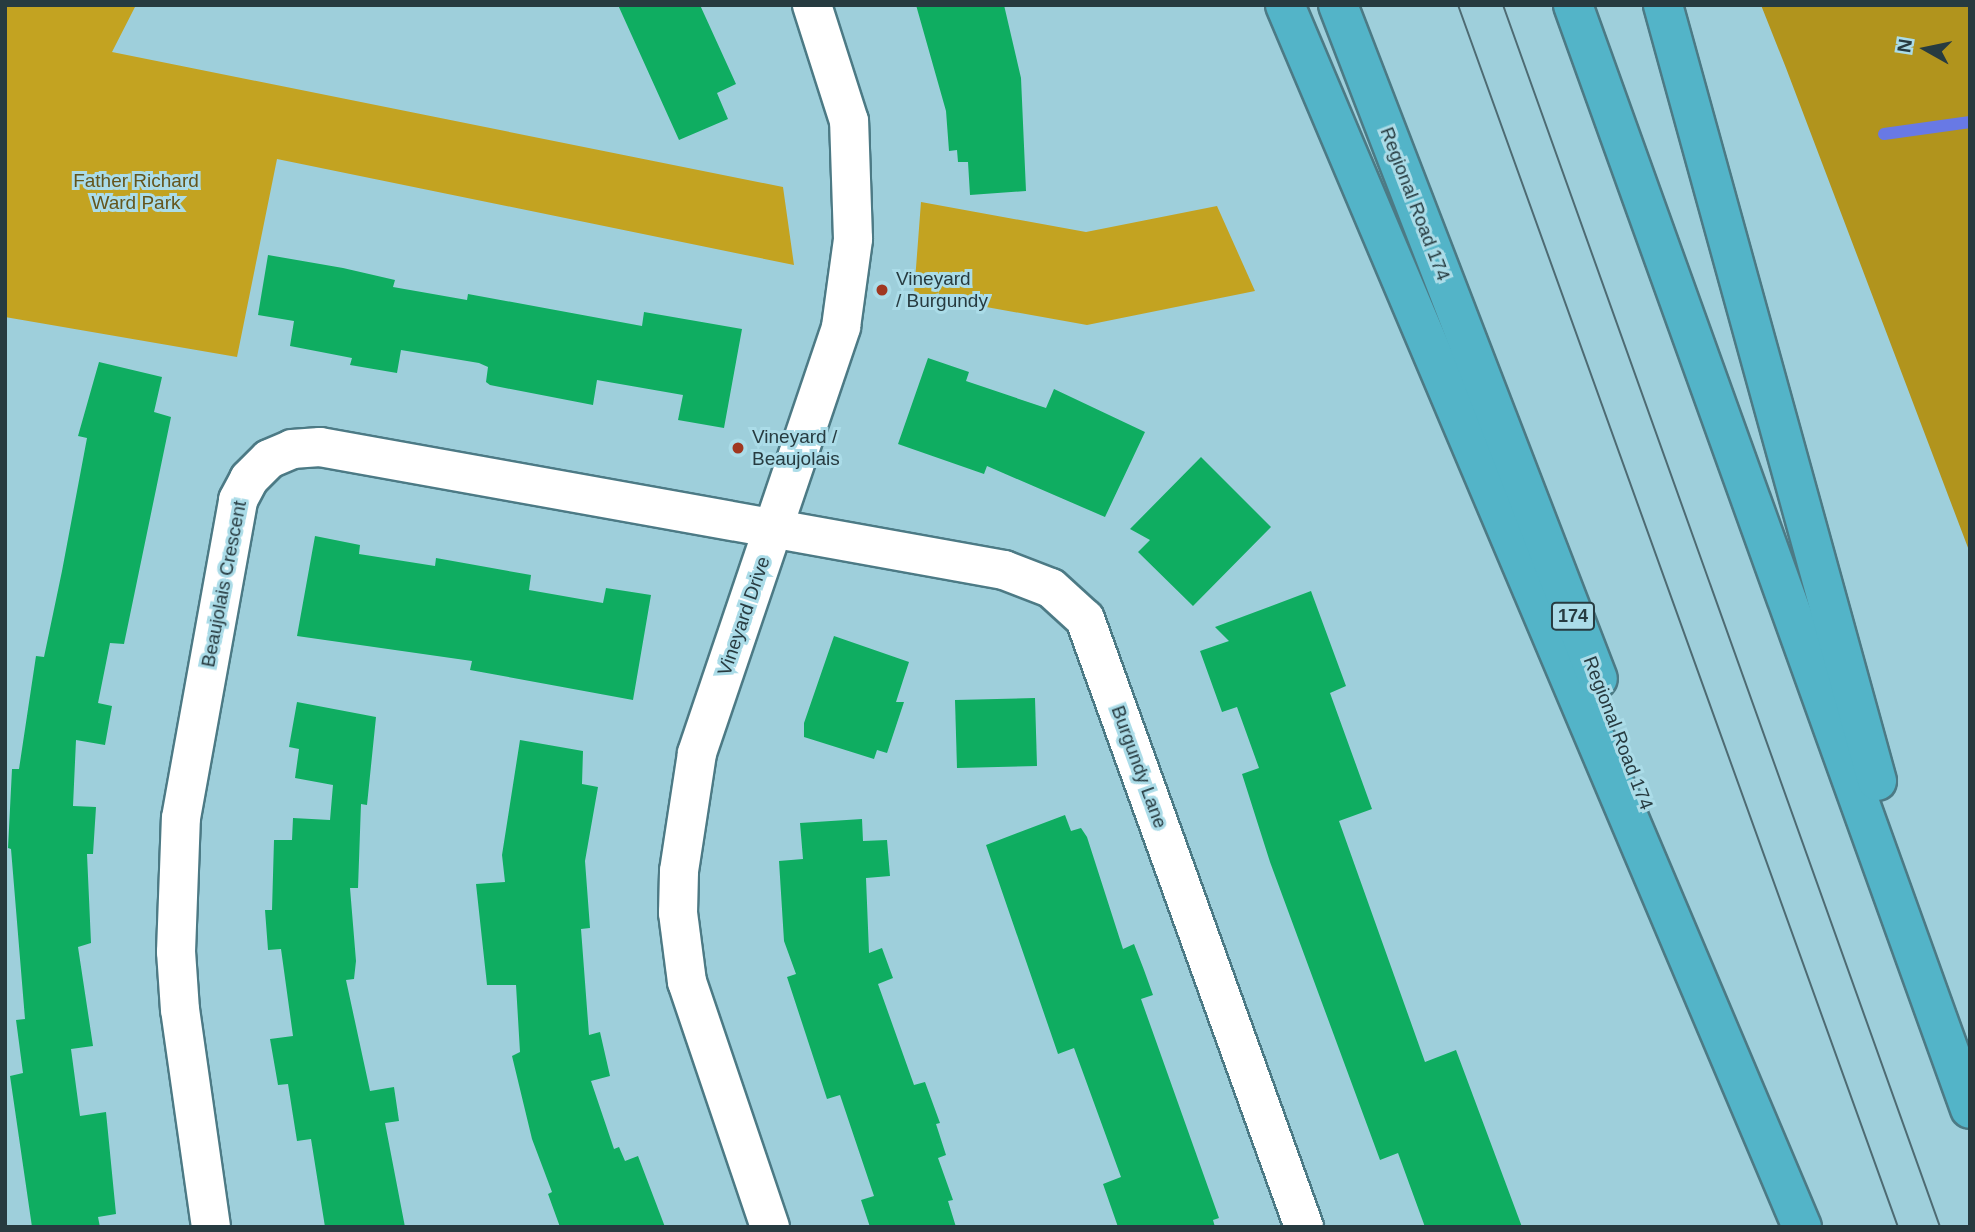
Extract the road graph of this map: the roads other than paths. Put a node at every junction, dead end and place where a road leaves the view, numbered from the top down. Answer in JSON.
{"nodes":[{"id":1,"x":812,"y":5,"type":"edge"},
{"id":2,"x":1285,"y":5,"type":"edge"},
{"id":3,"x":1338,"y":5,"type":"edge"},
{"id":4,"x":1573,"y":5,"type":"edge"},
{"id":5,"x":1663,"y":5,"type":"edge"},
{"id":6,"x":772,"y":531,"type":"junction"},
{"id":7,"x":1957,"y":1073,"type":"junction"},
{"id":8,"x":1970,"y":1109,"type":"edge"},
{"id":9,"x":211,"y":1227,"type":"edge"},
{"id":10,"x":770,"y":1227,"type":"edge"},
{"id":11,"x":1304,"y":1227,"type":"edge"},
{"id":12,"x":1804,"y":1227,"type":"edge"}],
"edges":[{"from":1,"to":6,"type":"street","name":"Vineyard Drive"},
{"from":2,"to":12,"type":"highway"},
{"from":3,"to":12,"type":"highway","name":"Regional Road 174","number":"174"},
{"from":4,"to":7,"type":"highway"},
{"from":5,"to":7,"type":"highway"},
{"from":6,"to":9,"type":"street","name":"Beaujolais Crescent"},
{"from":6,"to":10,"type":"street","name":"Vineyard Drive"},
{"from":6,"to":11,"type":"street","name":"Burgundy Lane"},
{"from":7,"to":8,"type":"highway"}]}
